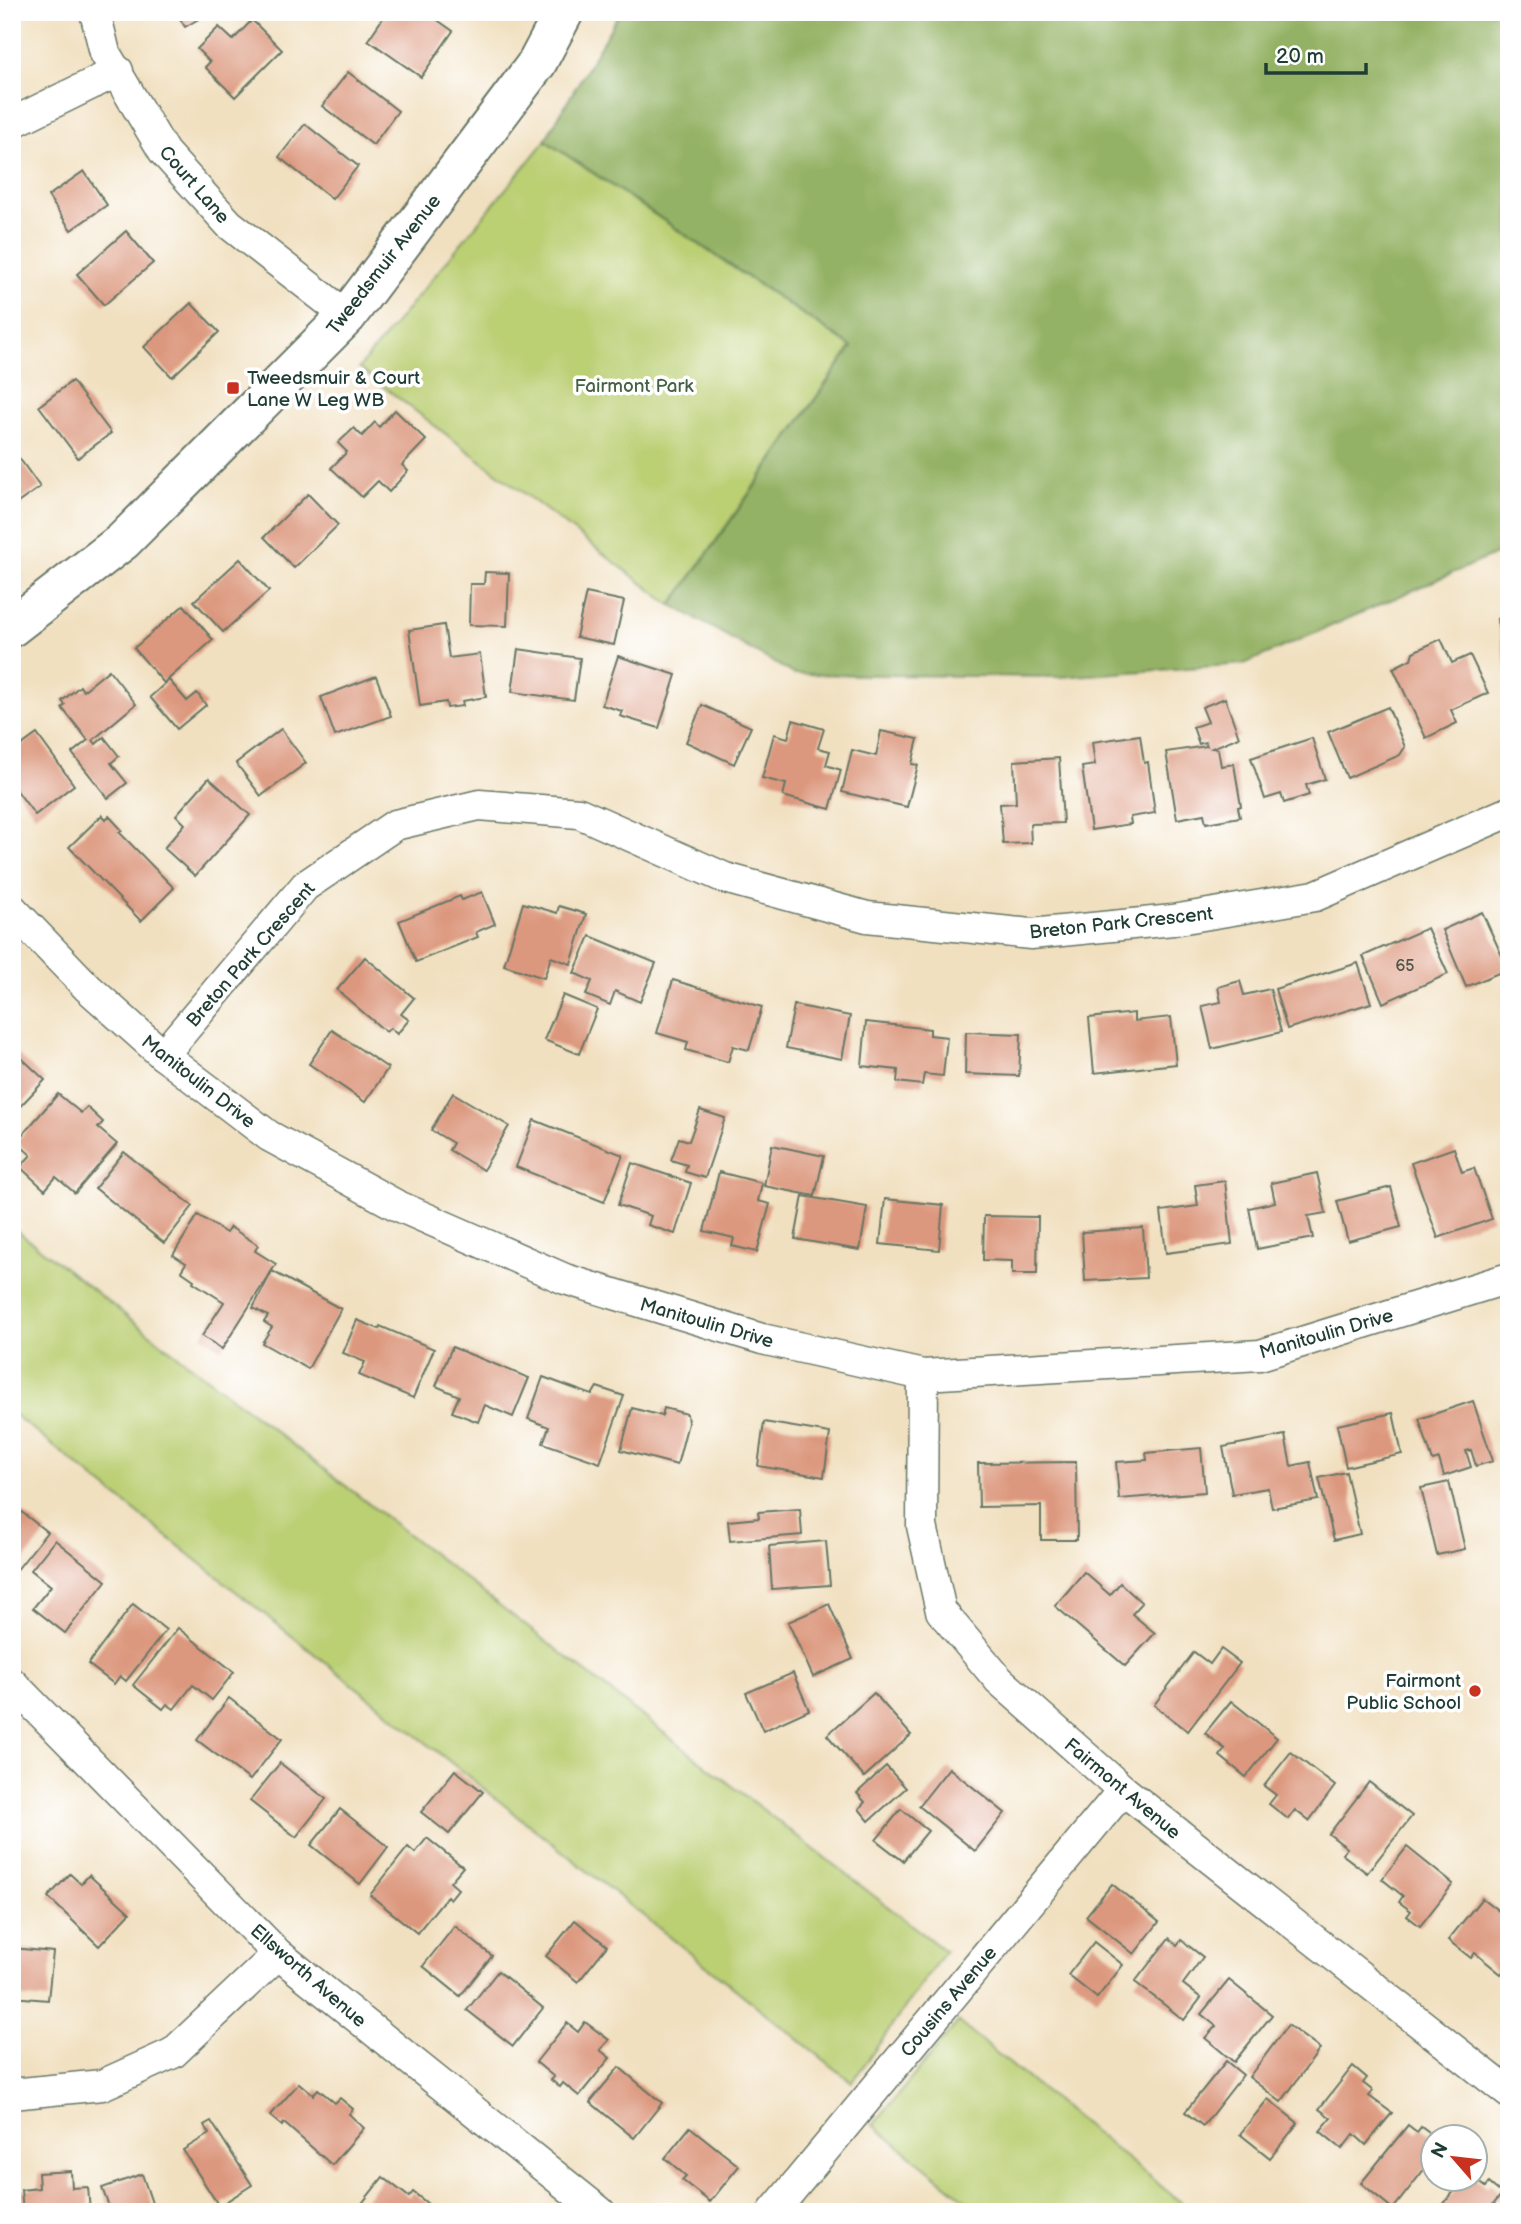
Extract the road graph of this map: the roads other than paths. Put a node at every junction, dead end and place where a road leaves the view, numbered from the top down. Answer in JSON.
{"nodes":[{"id":1,"x":95,"y":12,"type":"edge"},
{"id":2,"x":564,"y":12,"type":"edge"},
{"id":3,"x":118,"y":71,"type":"junction"},
{"id":4,"x":12,"y":123,"type":"edge"},
{"id":5,"x":347,"y":316,"type":"junction"},
{"id":6,"x":12,"y":627,"type":"edge"},
{"id":7,"x":1509,"y":812,"type":"edge"},
{"id":8,"x":12,"y":909,"type":"edge"},
{"id":9,"x":163,"y":1055,"type":"junction"},
{"id":10,"x":1509,"y":1278,"type":"edge"},
{"id":11,"x":923,"y":1376,"type":"junction"},
{"id":12,"x":12,"y":1683,"type":"edge"},
{"id":13,"x":1123,"y":1790,"type":"junction"},
{"id":14,"x":278,"y":1954,"type":"junction"},
{"id":15,"x":1509,"y":2093,"type":"edge"},
{"id":16,"x":12,"y":2094,"type":"edge"},
{"id":17,"x":600,"y":2212,"type":"edge"},
{"id":18,"x":773,"y":2212,"type":"edge"}],
"edges":[{"from":1,"to":3,"type":"street","name":"Court Lane"},
{"from":2,"to":5,"type":"street","name":"Tweedsmuir Avenue"},
{"from":3,"to":4,"type":"street"},
{"from":3,"to":5,"type":"street","name":"Court Lane"},
{"from":5,"to":6,"type":"street","name":"Tweedsmuir Avenue"},
{"from":7,"to":9,"type":"street","name":"Breton Park Crescent"},
{"from":8,"to":9,"type":"street","name":"Manitoulin Drive"},
{"from":9,"to":11,"type":"street","name":"Manitoulin Drive"},
{"from":10,"to":11,"type":"street","name":"Manitoulin Drive"},
{"from":11,"to":13,"type":"street","name":"Fairmont Avenue"},
{"from":12,"to":14,"type":"street","name":"Ellsworth Avenue"},
{"from":13,"to":15,"type":"street","name":"Fairmont Avenue"},
{"from":13,"to":18,"type":"street","name":"Cousins Avenue"},
{"from":14,"to":16,"type":"street"},
{"from":14,"to":17,"type":"street","name":"Ellsworth Avenue"}]}
